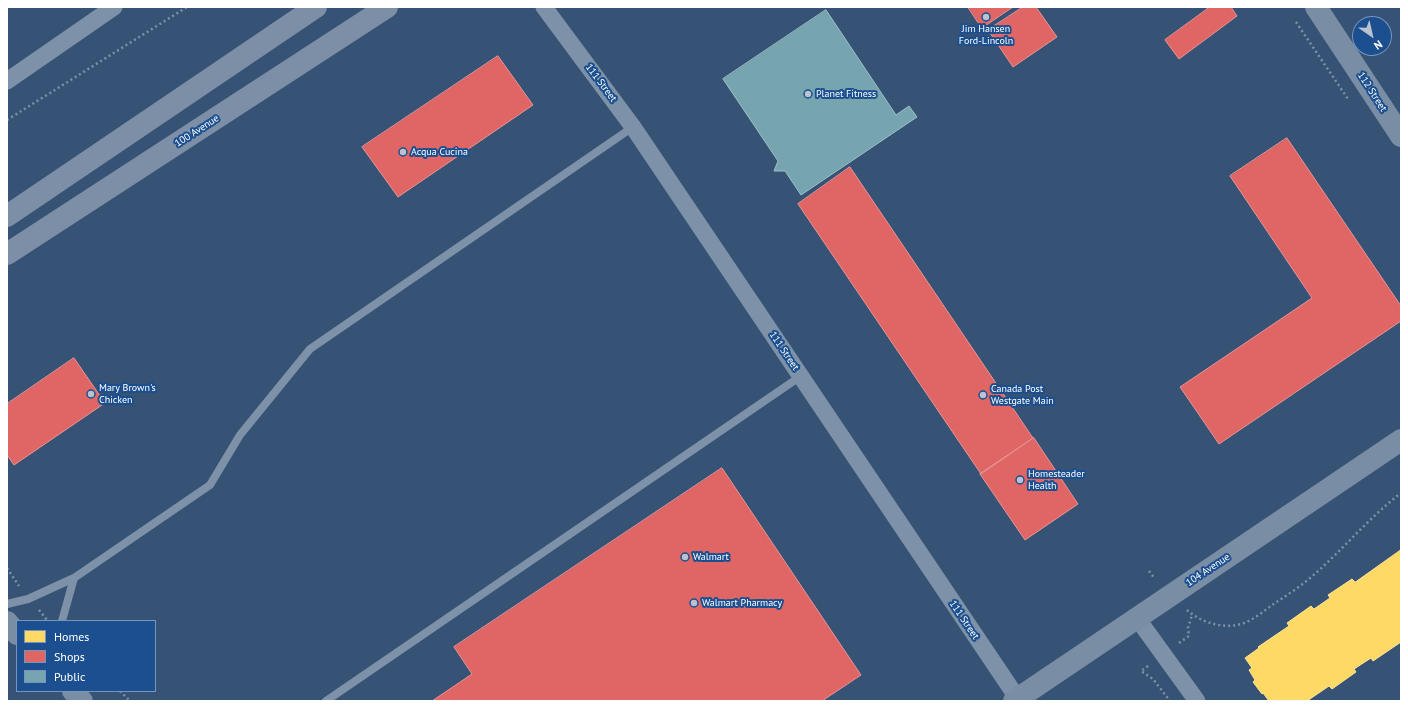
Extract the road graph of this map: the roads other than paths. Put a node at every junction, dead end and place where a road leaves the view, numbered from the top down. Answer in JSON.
{"nodes":[{"id":1,"x":114,"y":7,"type":"edge"},
{"id":2,"x":316,"y":7,"type":"edge"},
{"id":3,"x":387,"y":7,"type":"edge"},
{"id":4,"x":544,"y":7,"type":"edge"},
{"id":5,"x":1316,"y":7,"type":"edge"},
{"id":6,"x":7,"y":81,"type":"edge"},
{"id":7,"x":633,"y":127,"type":"junction"},
{"id":8,"x":1401,"y":136,"type":"edge"},
{"id":9,"x":7,"y":216,"type":"edge"},
{"id":10,"x":7,"y":254,"type":"edge"},
{"id":11,"x":801,"y":376,"type":"junction"},
{"id":12,"x":1401,"y":440,"type":"edge"},
{"id":13,"x":74,"y":578,"type":"junction"},
{"id":14,"x":7,"y":604,"type":"edge"},
{"id":15,"x":1137,"y":618,"type":"junction"},
{"id":16,"x":62,"y":620,"type":"edge"},
{"id":17,"x":74,"y":692,"type":"edge"},
{"id":18,"x":1016,"y":700,"type":"edge"},
{"id":19,"x":82,"y":701,"type":"edge"},
{"id":20,"x":326,"y":701,"type":"edge"},
{"id":21,"x":1197,"y":701,"type":"edge"}],
"edges":[{"from":1,"to":6,"type":"street"},
{"from":2,"to":9,"type":"main road"},
{"from":3,"to":10,"type":"main road","name":"100 Avenue"},
{"from":4,"to":7,"type":"street","name":"111 Street"},
{"from":5,"to":8,"type":"street","name":"112 Street"},
{"from":7,"to":11,"type":"street","name":"111 Street"},
{"from":7,"to":13,"type":"lane"},
{"from":11,"to":18,"type":"street","name":"111 Street"},
{"from":11,"to":20,"type":"lane"},
{"from":12,"to":15,"type":"street","name":"104 Avenue"},
{"from":13,"to":14,"type":"lane"},
{"from":13,"to":16,"type":"lane"},
{"from":15,"to":18,"type":"street","name":"104 Avenue"},
{"from":15,"to":21,"type":"street"},
{"from":17,"to":19,"type":"street"}]}
